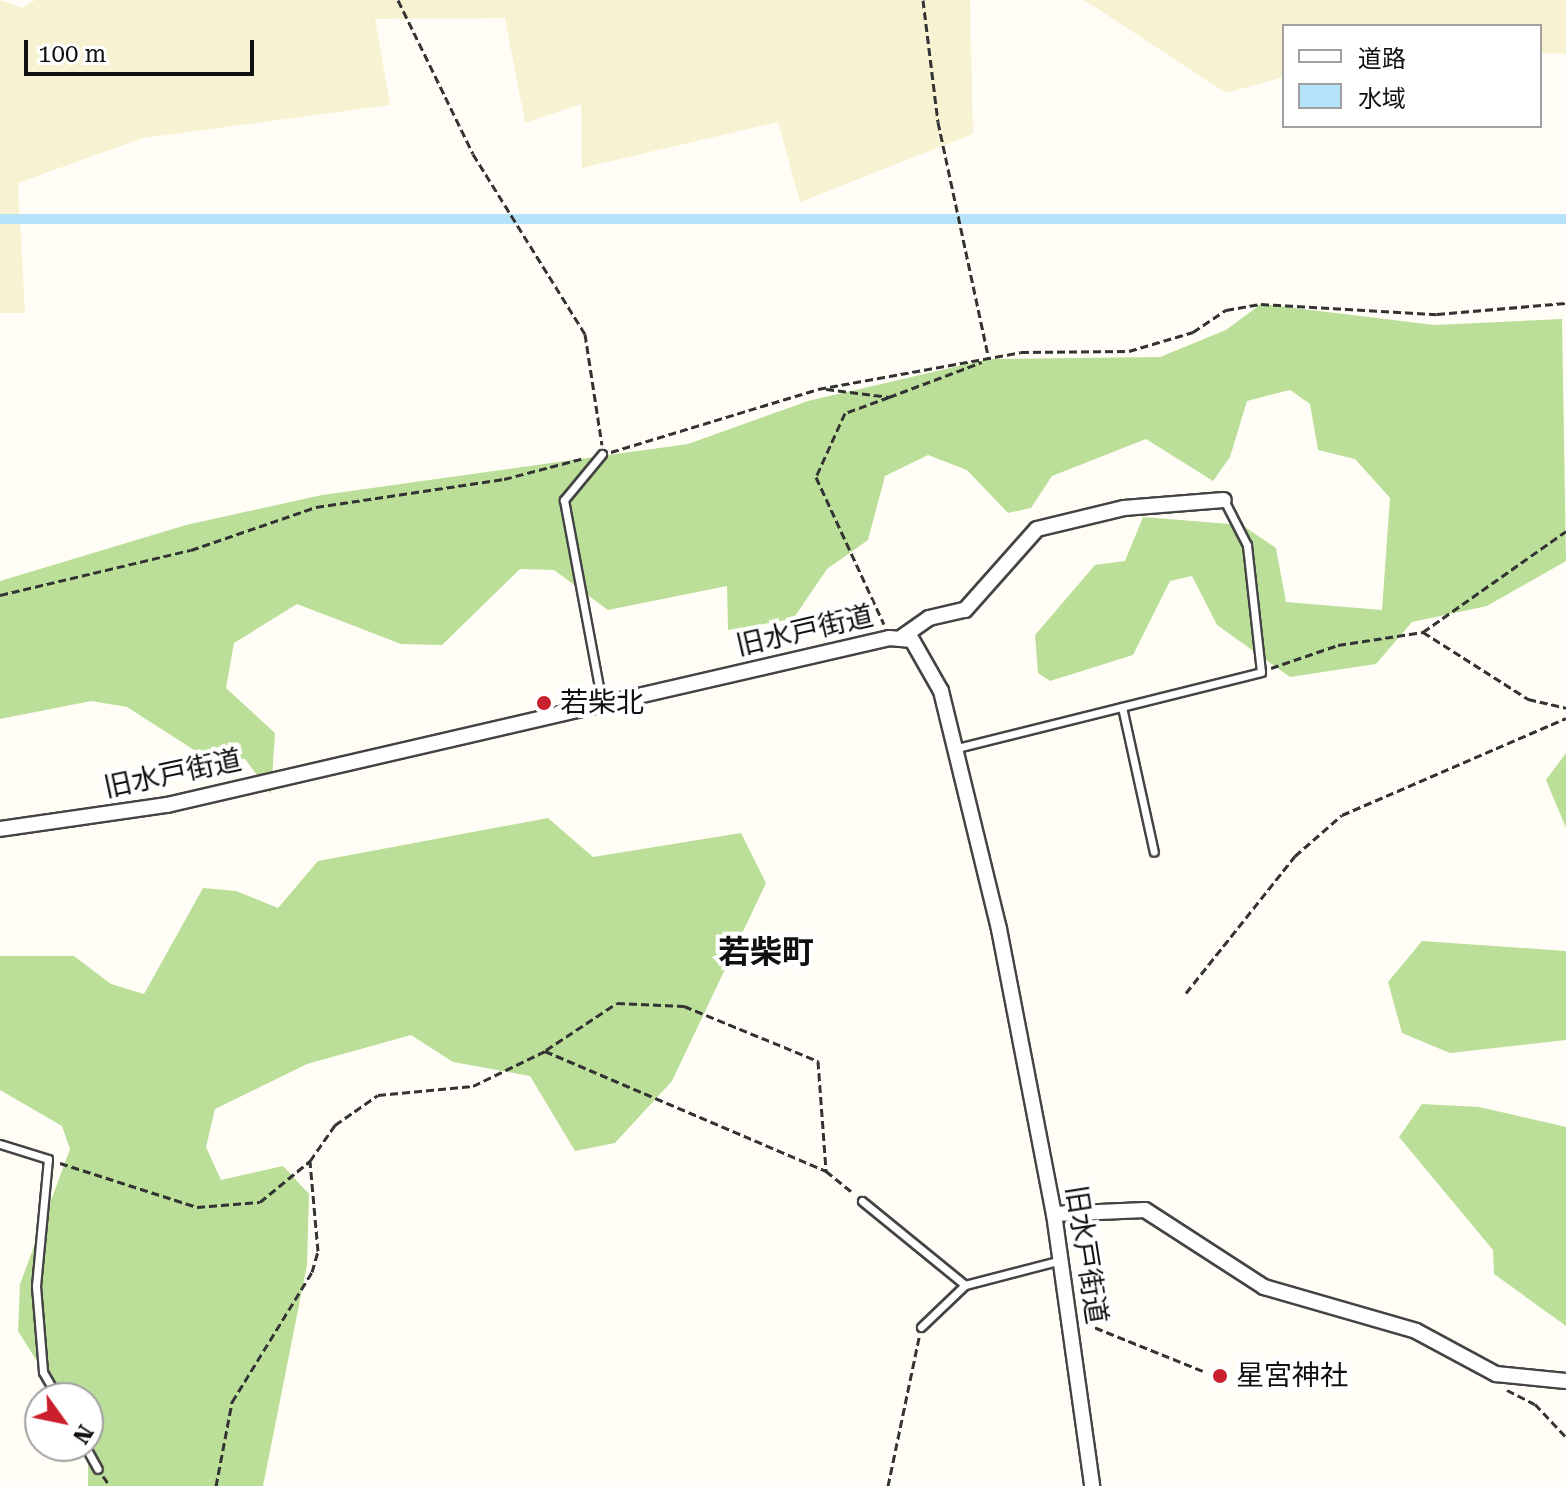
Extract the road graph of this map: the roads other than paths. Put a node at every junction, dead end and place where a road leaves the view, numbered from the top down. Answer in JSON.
{"nodes":[{"id":1,"x":602,"y":454,"type":"road end"},
{"id":2,"x":1224,"y":500,"type":"joint"},
{"id":3,"x":895,"y":637,"type":"junction"},
{"id":4,"x":602,"y":703,"type":"junction"},
{"id":5,"x":1122,"y":707,"type":"junction"},
{"id":6,"x":957,"y":748,"type":"junction"},
{"id":7,"x":0,"y":829,"type":"edge"},
{"id":8,"x":1154,"y":852,"type":"dead end"},
{"id":9,"x":0,"y":1144,"type":"edge"},
{"id":10,"x":862,"y":1201,"type":"road end"},
{"id":11,"x":1054,"y":1214,"type":"junction"},
{"id":12,"x":1061,"y":1260,"type":"junction"},
{"id":13,"x":965,"y":1285,"type":"junction"},
{"id":14,"x":921,"y":1327,"type":"road end"},
{"id":15,"x":1566,"y":1381,"type":"edge"},
{"id":16,"x":49,"y":1382,"type":"edge"},
{"id":17,"x":94,"y":1462,"type":"edge"},
{"id":18,"x":98,"y":1469,"type":"dead end"},
{"id":19,"x":1092,"y":1486,"type":"edge"}],
"edges":[{"from":1,"to":4,"type":"lane"},
{"from":2,"to":3,"type":"street"},
{"from":2,"to":5,"type":"lane"},
{"from":3,"to":4,"type":"street","name":"旧水戸街道"},
{"from":3,"to":6,"type":"street","name":"旧水戸街道"},
{"from":4,"to":7,"type":"street","name":"旧水戸街道"},
{"from":5,"to":6,"type":"lane"},
{"from":5,"to":8,"type":"lane"},
{"from":6,"to":11,"type":"street","name":"旧水戸街道"},
{"from":9,"to":16,"type":"lane"},
{"from":10,"to":13,"type":"lane"},
{"from":11,"to":12,"type":"street","name":"旧水戸街道"},
{"from":11,"to":15,"type":"street"},
{"from":12,"to":13,"type":"lane"},
{"from":12,"to":19,"type":"street","name":"旧水戸街道"},
{"from":13,"to":14,"type":"lane"},
{"from":17,"to":18,"type":"lane"}]}
